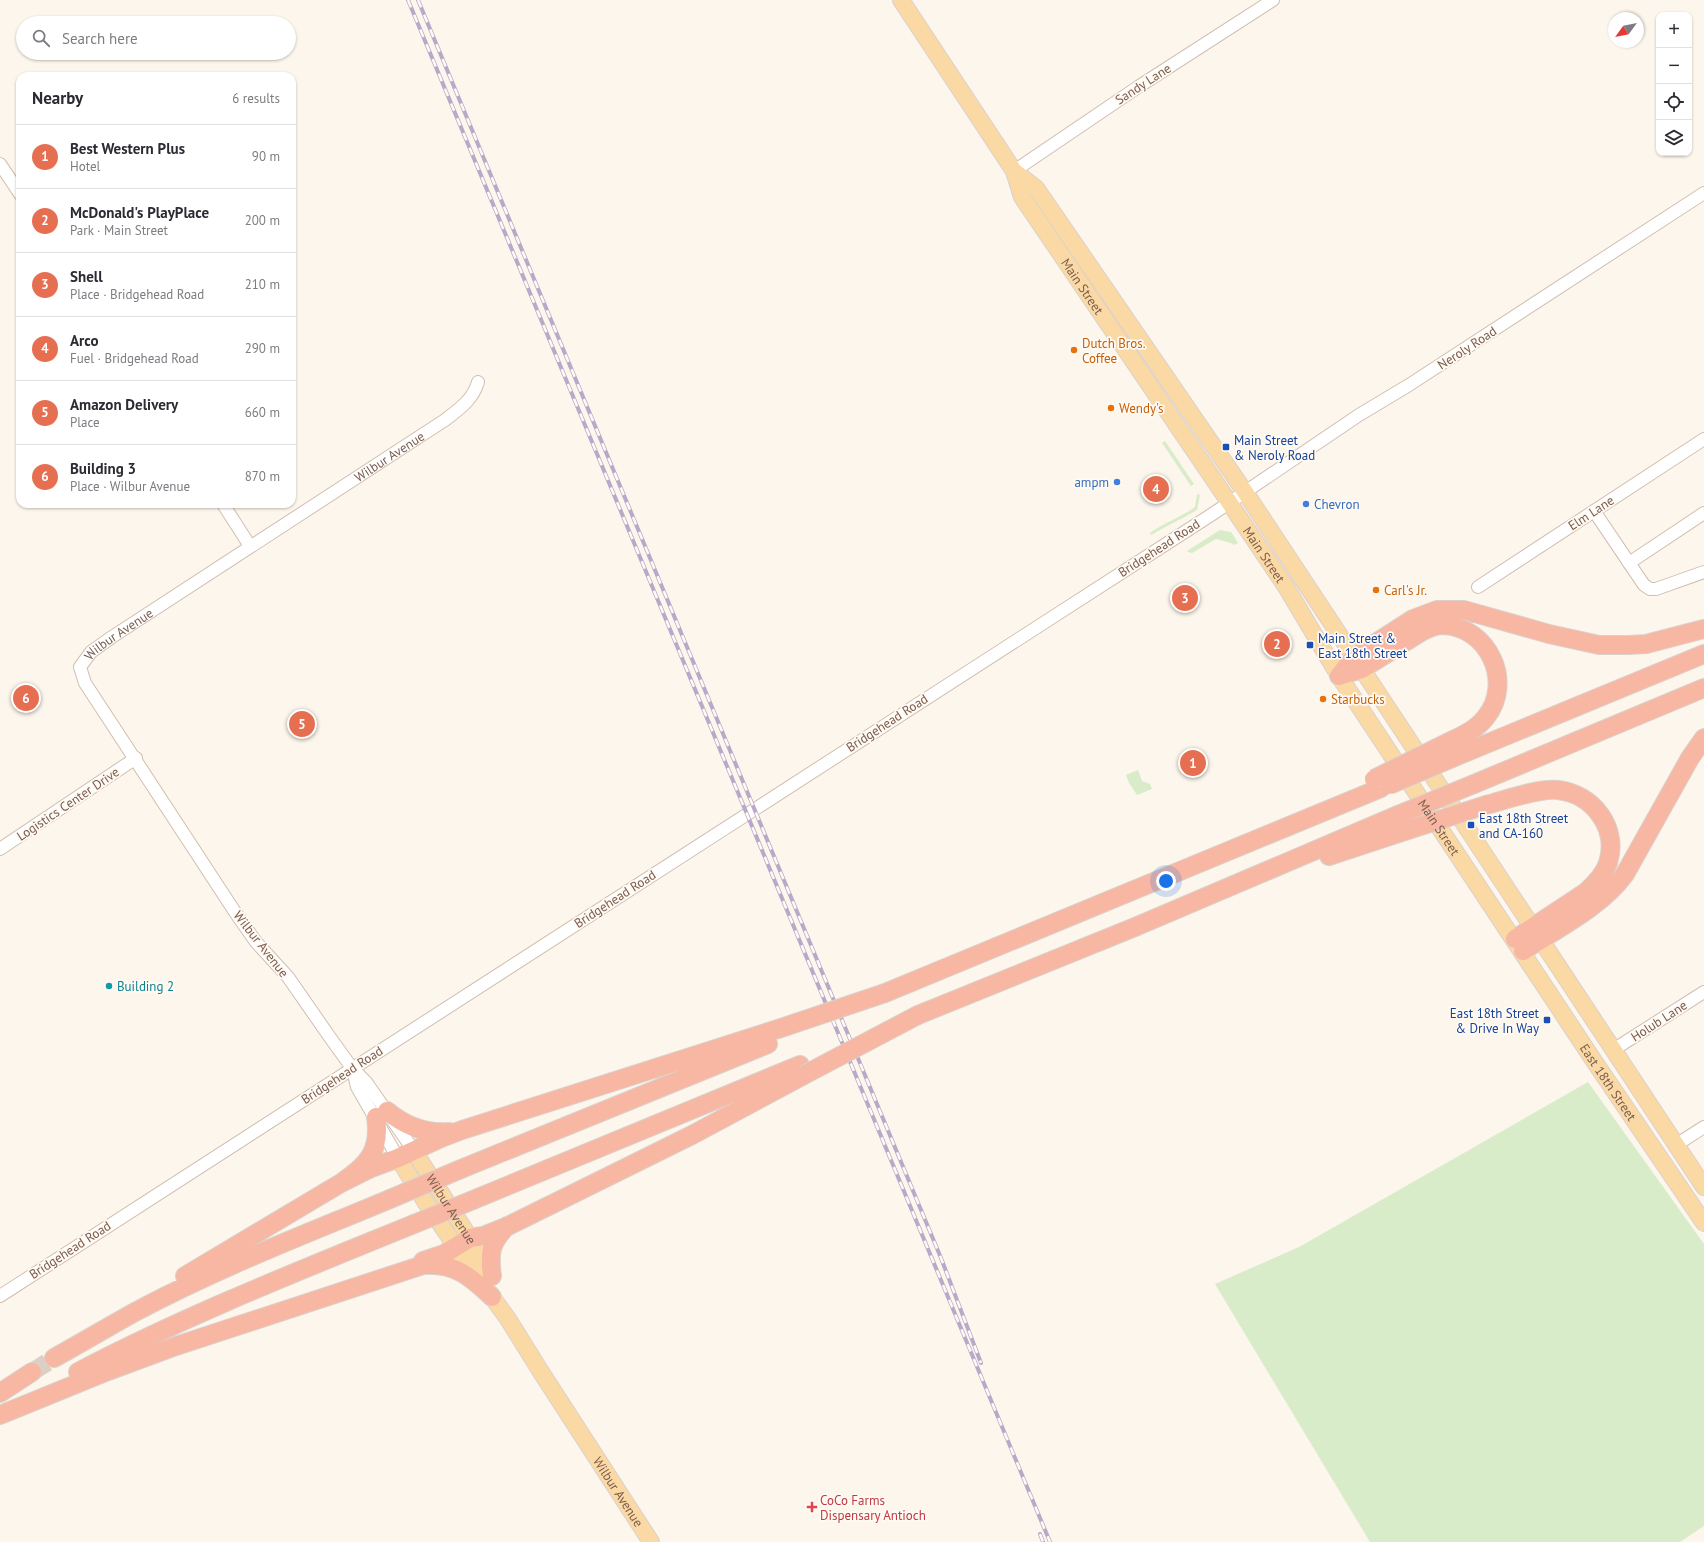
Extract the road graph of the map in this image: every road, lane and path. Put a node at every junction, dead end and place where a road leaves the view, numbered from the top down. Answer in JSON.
{"nodes":[{"id":1,"x":901,"y":0,"type":"edge"},
{"id":2,"x":1273,"y":0,"type":"edge"},
{"id":3,"x":0,"y":164,"type":"edge"},
{"id":4,"x":1014,"y":171,"type":"junction"},
{"id":5,"x":16,"y":188,"type":"edge"},
{"id":6,"x":1704,"y":193,"type":"edge"},
{"id":7,"x":478,"y":382,"type":"dead end"},
{"id":8,"x":1704,"y":439,"type":"edge"},
{"id":9,"x":1245,"y":492,"type":"junction"},
{"id":10,"x":1229,"y":502,"type":"junction"},
{"id":11,"x":225,"y":508,"type":"edge"},
{"id":12,"x":1594,"y":511,"type":"junction"},
{"id":13,"x":1704,"y":513,"type":"edge"},
{"id":14,"x":250,"y":546,"type":"junction"},
{"id":15,"x":1629,"y":563,"type":"junction"},
{"id":16,"x":1704,"y":572,"type":"edge"},
{"id":17,"x":1478,"y":587,"type":"dead end"},
{"id":18,"x":1704,"y":629,"type":"edge"},
{"id":19,"x":1704,"y":654,"type":"edge"},
{"id":20,"x":1358,"y":663,"type":"junction"},
{"id":21,"x":1339,"y":676,"type":"junction"},
{"id":22,"x":1704,"y":688,"type":"edge"},
{"id":23,"x":1704,"y":738,"type":"edge"},
{"id":24,"x":1454,"y":749,"type":"junction"},
{"id":25,"x":136,"y":758,"type":"junction"},
{"id":26,"x":0,"y":849,"type":"edge"},
{"id":27,"x":1135,"y":927,"type":"junction"},
{"id":28,"x":1536,"y":933,"type":"junction"},
{"id":29,"x":1519,"y":945,"type":"junction"},
{"id":30,"x":1704,"y":992,"type":"edge"},
{"id":31,"x":782,"y":1032,"type":"junction"},
{"id":32,"x":1613,"y":1050,"type":"junction"},
{"id":33,"x":352,"y":1068,"type":"junction"},
{"id":34,"x":802,"y":1070,"type":"junction"},
{"id":35,"x":381,"y":1114,"type":"junction"},
{"id":36,"x":1704,"y":1127,"type":"edge"},
{"id":37,"x":462,"y":1130,"type":"junction"},
{"id":38,"x":1676,"y":1145,"type":"junction"},
{"id":39,"x":406,"y":1155,"type":"junction"},
{"id":40,"x":341,"y":1183,"type":"junction"},
{"id":41,"x":1704,"y":1187,"type":"edge"},
{"id":42,"x":1704,"y":1223,"type":"edge"},
{"id":43,"x":508,"y":1226,"type":"junction"},
{"id":44,"x":463,"y":1243,"type":"junction"},
{"id":45,"x":492,"y":1276,"type":"junction"},
{"id":46,"x":370,"y":1282,"type":"junction"},
{"id":47,"x":0,"y":1296,"type":"edge"},
{"id":48,"x":492,"y":1297,"type":"junction"},
{"id":49,"x":136,"y":1312,"type":"junction"},
{"id":50,"x":508,"y":1319,"type":"junction"},
{"id":51,"x":54,"y":1358,"type":"tunnel mouth"},
{"id":52,"x":32,"y":1372,"type":"tunnel mouth"},
{"id":53,"x":0,"y":1393,"type":"edge"},
{"id":54,"x":0,"y":1414,"type":"edge"},
{"id":55,"x":651,"y":1542,"type":"edge"}],
"edges":[{"from":1,"to":4,"type":"main road","name":"Main Street"},
{"from":2,"to":4,"type":"street","name":"Sandy Lane"},
{"from":3,"to":5,"type":"street"},
{"from":4,"to":9,"type":"main road","name":"Main Street"},
{"from":4,"to":10,"type":"main road","name":"Main Street"},
{"from":6,"to":9,"type":"street","name":"Neroly Road"},
{"from":7,"to":14,"type":"street","name":"Wilbur Avenue"},
{"from":8,"to":12,"type":"street","name":"Elm Lane"},
{"from":9,"to":10,"type":"street","name":"Neroly Road"},
{"from":9,"to":20,"type":"main road","name":"Main Street"},
{"from":10,"to":21,"type":"main road","name":"Main Street"},
{"from":10,"to":33,"type":"street","name":"Bridgehead Road"},
{"from":11,"to":14,"type":"street"},
{"from":12,"to":15,"type":"street"},
{"from":12,"to":17,"type":"street","name":"Elm Lane"},
{"from":13,"to":15,"type":"street"},
{"from":14,"to":25,"type":"street","name":"Wilbur Avenue"},
{"from":15,"to":16,"type":"street"},
{"from":18,"to":20,"type":"highway"},
{"from":19,"to":24,"type":"highway"},
{"from":20,"to":21,"type":"highway"},
{"from":20,"to":24,"type":"highway"},
{"from":20,"to":28,"type":"main road","name":"Main Street"},
{"from":21,"to":29,"type":"main road","name":"Main Street"},
{"from":22,"to":27,"type":"highway","bridge":true},
{"from":23,"to":28,"type":"highway"},
{"from":24,"to":31,"type":"highway","bridge":true},
{"from":25,"to":26,"type":"street","name":"Logistics Center Drive"},
{"from":25,"to":33,"type":"street","name":"Wilbur Avenue"},
{"from":27,"to":28,"type":"highway","bridge":true},
{"from":27,"to":34,"type":"highway","bridge":true},
{"from":28,"to":29,"type":"highway"},
{"from":28,"to":32,"type":"main road","name":"East 18th Street"},
{"from":29,"to":42,"type":"main road","name":"East 18th Street"},
{"from":30,"to":32,"type":"street","name":"Holub Lane"},
{"from":31,"to":37,"type":"highway"},
{"from":31,"to":49,"type":"highway","bridge":true},
{"from":32,"to":38,"type":"main road","name":"East 18th Street"},
{"from":33,"to":35,"type":"street","name":"Wilbur Avenue"},
{"from":33,"to":47,"type":"street","name":"Bridgehead Road"},
{"from":34,"to":43,"type":"highway"},
{"from":34,"to":54,"type":"highway","bridge":true},
{"from":35,"to":37,"type":"highway"},
{"from":35,"to":39,"type":"street","name":"Wilbur Avenue"},
{"from":35,"to":39,"type":"street","name":"Wilbur Avenue"},
{"from":35,"to":40,"type":"highway"},
{"from":36,"to":38,"type":"street"},
{"from":37,"to":39,"type":"highway"},
{"from":38,"to":41,"type":"main road","name":"East 18th Street"},
{"from":39,"to":40,"type":"highway"},
{"from":39,"to":44,"type":"main road","name":"Wilbur Avenue"},
{"from":40,"to":49,"type":"highway"},
{"from":43,"to":44,"type":"highway"},
{"from":43,"to":45,"type":"highway"},
{"from":44,"to":45,"type":"main road","name":"Wilbur Avenue"},
{"from":44,"to":46,"type":"highway"},
{"from":44,"to":48,"type":"main road","name":"Wilbur Avenue"},
{"from":45,"to":50,"type":"main road","name":"Wilbur Avenue"},
{"from":46,"to":48,"type":"highway"},
{"from":46,"to":54,"type":"highway"},
{"from":48,"to":50,"type":"main road","name":"Wilbur Avenue"},
{"from":49,"to":51,"type":"highway"},
{"from":50,"to":55,"type":"main road","name":"Wilbur Avenue"},
{"from":52,"to":53,"type":"highway"}]}
